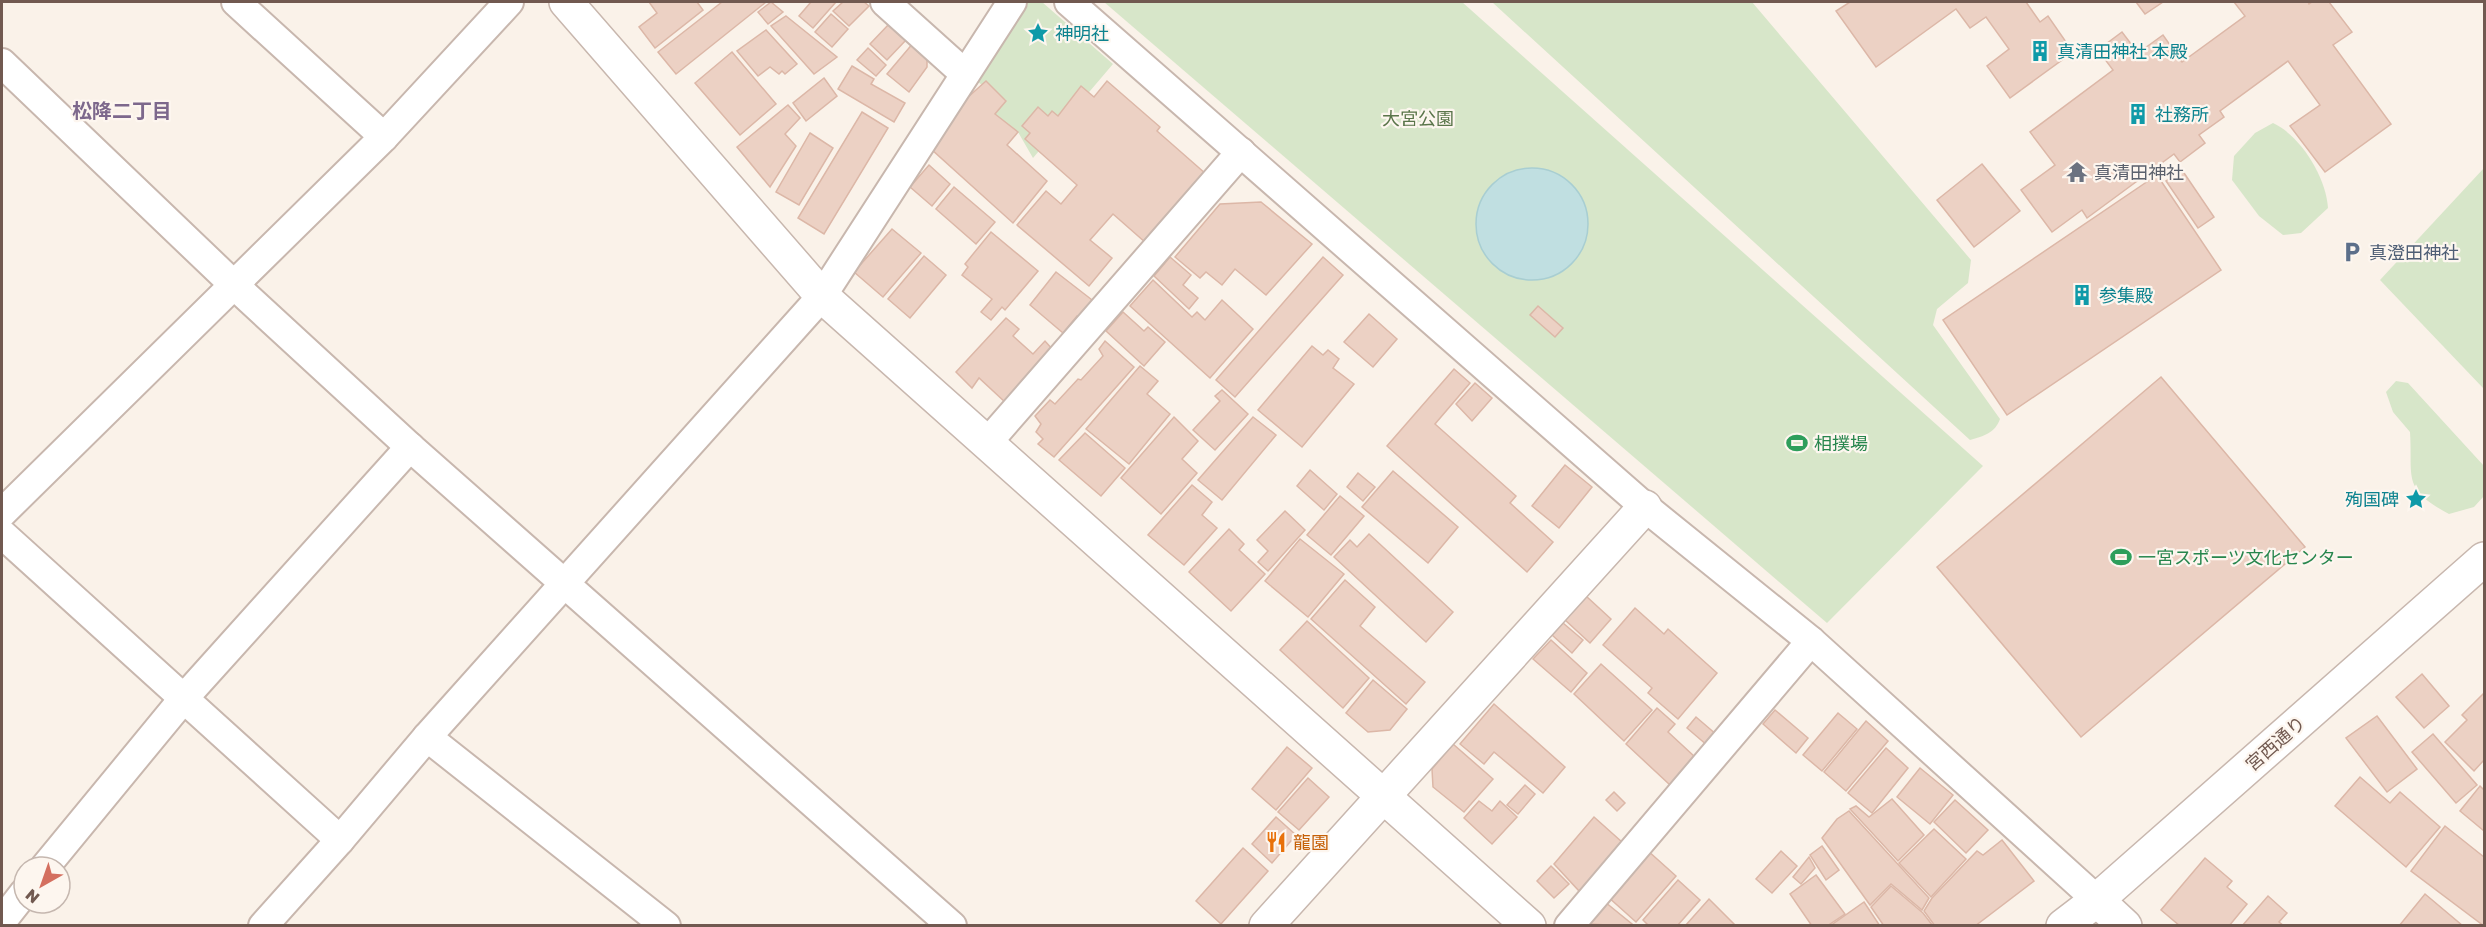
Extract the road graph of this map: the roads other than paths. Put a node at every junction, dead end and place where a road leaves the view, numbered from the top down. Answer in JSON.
{"nodes":[{"id":1,"x":236,"y":2,"type":"edge"},
{"id":2,"x":509,"y":2,"type":"edge"},
{"id":3,"x":566,"y":2,"type":"edge"},
{"id":4,"x":885,"y":2,"type":"edge"},
{"id":5,"x":1012,"y":2,"type":"edge"},
{"id":6,"x":1069,"y":2,"type":"edge"},
{"id":7,"x":2,"y":63,"type":"edge"},
{"id":8,"x":965,"y":74,"type":"junction"},
{"id":9,"x":384,"y":137,"type":"junction"},
{"id":10,"x":1241,"y":152,"type":"junction"},
{"id":11,"x":234,"y":285,"type":"junction"},
{"id":12,"x":822,"y":296,"type":"junction"},
{"id":13,"x":987,"y":443,"type":"junction"},
{"id":14,"x":410,"y":447,"type":"junction"},
{"id":15,"x":1645,"y":507,"type":"junction"},
{"id":16,"x":2,"y":513,"type":"edge"},
{"id":17,"x":2,"y":534,"type":"edge"},
{"id":18,"x":2484,"y":559,"type":"edge"},
{"id":19,"x":565,"y":582,"type":"junction"},
{"id":20,"x":1811,"y":641,"type":"junction"},
{"id":21,"x":184,"y":698,"type":"junction"},
{"id":22,"x":427,"y":737,"type":"junction"},
{"id":23,"x":1383,"y":795,"type":"junction"},
{"id":24,"x":340,"y":840,"type":"junction"},
{"id":25,"x":55,"y":855,"type":"edge"},
{"id":26,"x":2097,"y":900,"type":"junction"},
{"id":27,"x":12,"y":908,"type":"edge"},
{"id":28,"x":2,"y":921,"type":"edge"},
{"id":29,"x":263,"y":926,"type":"edge"},
{"id":30,"x":666,"y":926,"type":"edge"},
{"id":31,"x":952,"y":926,"type":"edge"},
{"id":32,"x":1266,"y":926,"type":"edge"},
{"id":33,"x":1529,"y":926,"type":"edge"},
{"id":34,"x":1569,"y":926,"type":"edge"},
{"id":35,"x":2063,"y":926,"type":"edge"},
{"id":36,"x":2125,"y":926,"type":"edge"}],
"edges":[{"from":1,"to":9,"type":"street"},
{"from":2,"to":9,"type":"street"},
{"from":3,"to":12,"type":"street"},
{"from":4,"to":8,"type":"street"},
{"from":5,"to":8,"type":"street"},
{"from":6,"to":10,"type":"street"},
{"from":7,"to":11,"type":"street"},
{"from":8,"to":12,"type":"street"},
{"from":9,"to":11,"type":"street"},
{"from":10,"to":13,"type":"street"},
{"from":10,"to":15,"type":"street"},
{"from":11,"to":14,"type":"street"},
{"from":11,"to":16,"type":"street"},
{"from":12,"to":13,"type":"street"},
{"from":12,"to":19,"type":"street"},
{"from":13,"to":23,"type":"street"},
{"from":14,"to":19,"type":"street"},
{"from":14,"to":21,"type":"street"},
{"from":15,"to":20,"type":"street"},
{"from":15,"to":23,"type":"street"},
{"from":17,"to":21,"type":"street"},
{"from":18,"to":26,"type":"street","name":"宮西通り"},
{"from":19,"to":22,"type":"street"},
{"from":19,"to":31,"type":"street"},
{"from":20,"to":26,"type":"street"},
{"from":20,"to":34,"type":"street"},
{"from":21,"to":24,"type":"street"},
{"from":21,"to":25,"type":"street"},
{"from":22,"to":24,"type":"street"},
{"from":22,"to":30,"type":"street"},
{"from":23,"to":32,"type":"street"},
{"from":23,"to":33,"type":"street"},
{"from":24,"to":29,"type":"street"},
{"from":26,"to":35,"type":"street","name":"宮西通り"},
{"from":26,"to":36,"type":"street"},
{"from":27,"to":28,"type":"street"}]}
